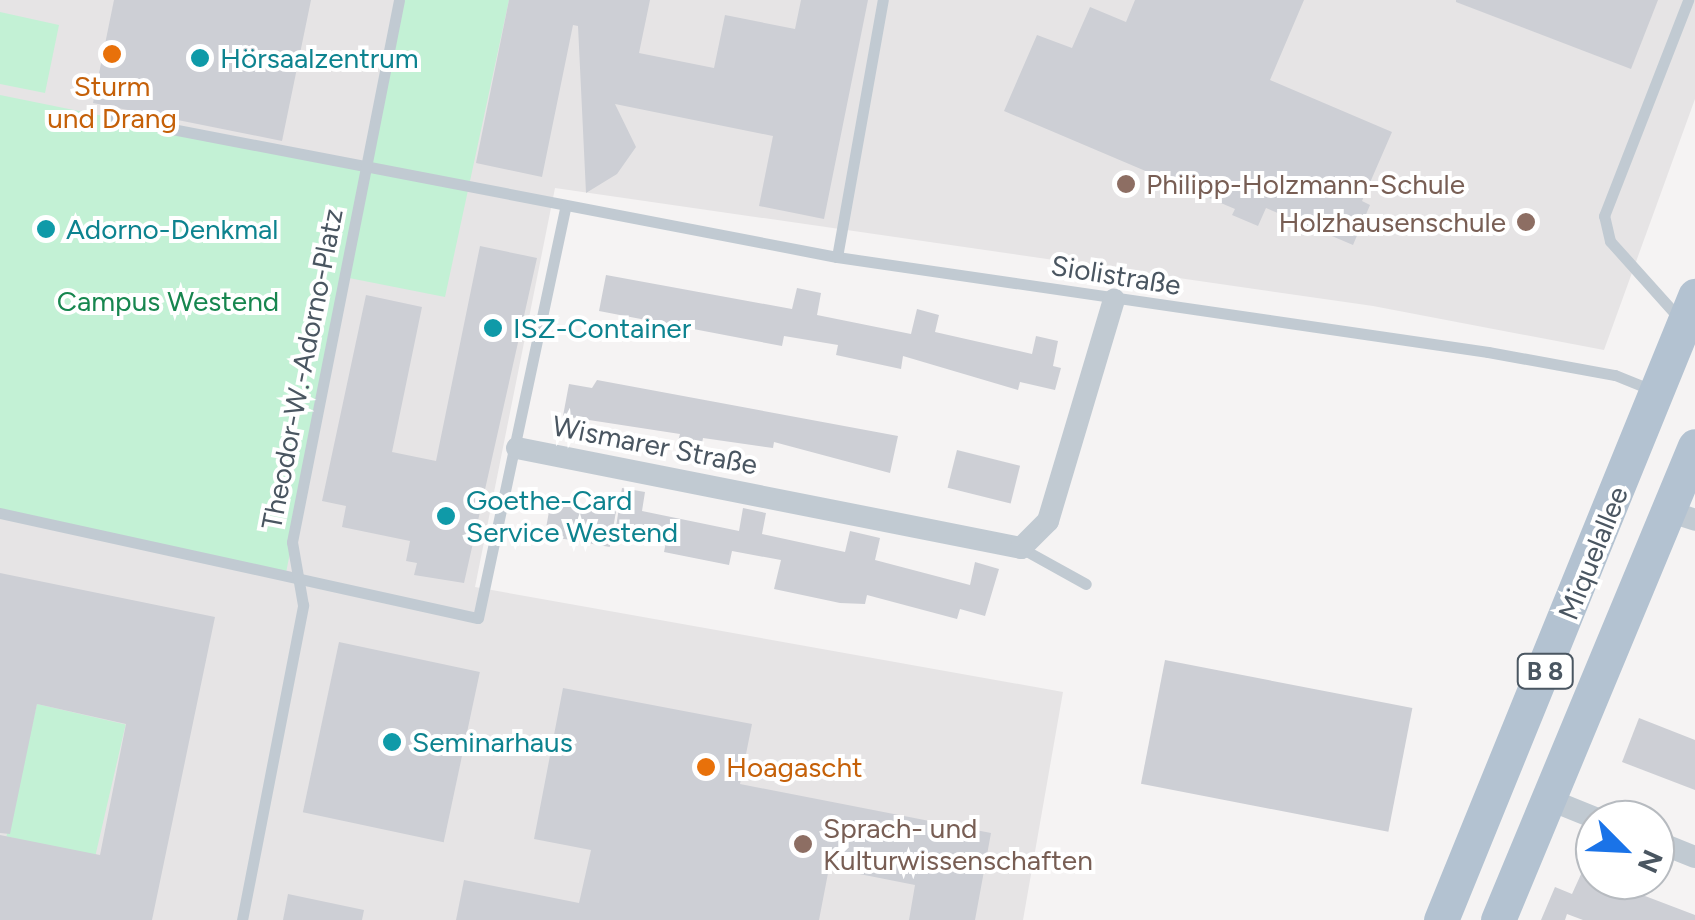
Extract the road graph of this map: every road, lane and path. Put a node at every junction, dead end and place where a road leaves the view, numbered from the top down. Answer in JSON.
{"nodes":[{"id":1,"x":399,"y":0,"type":"edge"},
{"id":2,"x":883,"y":0,"type":"edge"},
{"id":3,"x":1688,"y":0,"type":"edge"},
{"id":4,"x":115,"y":118,"type":"dead end"},
{"id":5,"x":366,"y":169,"type":"junction"},
{"id":6,"x":565,"y":207,"type":"junction"},
{"id":7,"x":837,"y":257,"type":"junction"},
{"id":8,"x":1114,"y":300,"type":"junction"},
{"id":9,"x":1690,"y":310,"type":"edge"},
{"id":10,"x":1659,"y":393,"type":"junction"},
{"id":11,"x":1695,"y":446,"type":"edge"},
{"id":12,"x":518,"y":448,"type":"junction"},
{"id":13,"x":0,"y":513,"type":"edge"},
{"id":14,"x":1682,"y":516,"type":"edge"},
{"id":15,"x":1021,"y":548,"type":"junction"},
{"id":16,"x":297,"y":575,"type":"junction"},
{"id":17,"x":1086,"y":584,"type":"dead end"},
{"id":18,"x":1548,"y":799,"type":"junction"},
{"id":19,"x":1575,"y":810,"type":"edge"},
{"id":20,"x":1502,"y":919,"type":"edge"},
{"id":21,"x":242,"y":920,"type":"edge"},
{"id":22,"x":1440,"y":920,"type":"edge"}],
"edges":[{"from":1,"to":5,"type":"lane","name":"Theodor-W.-Adorno-Platz"},
{"from":2,"to":7,"type":"lane"},
{"from":3,"to":9,"type":"lane"},
{"from":4,"to":5,"type":"lane"},
{"from":5,"to":6,"type":"lane"},
{"from":5,"to":16,"type":"lane","name":"Theodor-W.-Adorno-Platz"},
{"from":6,"to":7,"type":"lane","name":"Siolistraße"},
{"from":6,"to":12,"type":"lane","name":"Wismarer Straße"},
{"from":7,"to":8,"type":"lane","name":"Siolistraße"},
{"from":8,"to":10,"type":"lane","name":"Siolistraße"},
{"from":8,"to":15,"type":"street"},
{"from":9,"to":10,"type":"main road","name":"Miquelallee","number":"B 8"},
{"from":10,"to":22,"type":"main road","name":"Miquelallee","number":"B 8"},
{"from":11,"to":14,"type":"main road","name":"Miquelallee","number":"B 8"},
{"from":12,"to":15,"type":"street","name":"Wismarer Straße"},
{"from":12,"to":16,"type":"lane"},
{"from":13,"to":16,"type":"lane","name":"Theodor-W.-Adorno-Platz"},
{"from":14,"to":18,"type":"main road","name":"Miquelallee","number":"B 8"},
{"from":15,"to":17,"type":"lane"},
{"from":16,"to":21,"type":"lane"},
{"from":18,"to":19,"type":"street"},
{"from":18,"to":20,"type":"main road","name":"Miquelallee","number":"B 8"}]}
